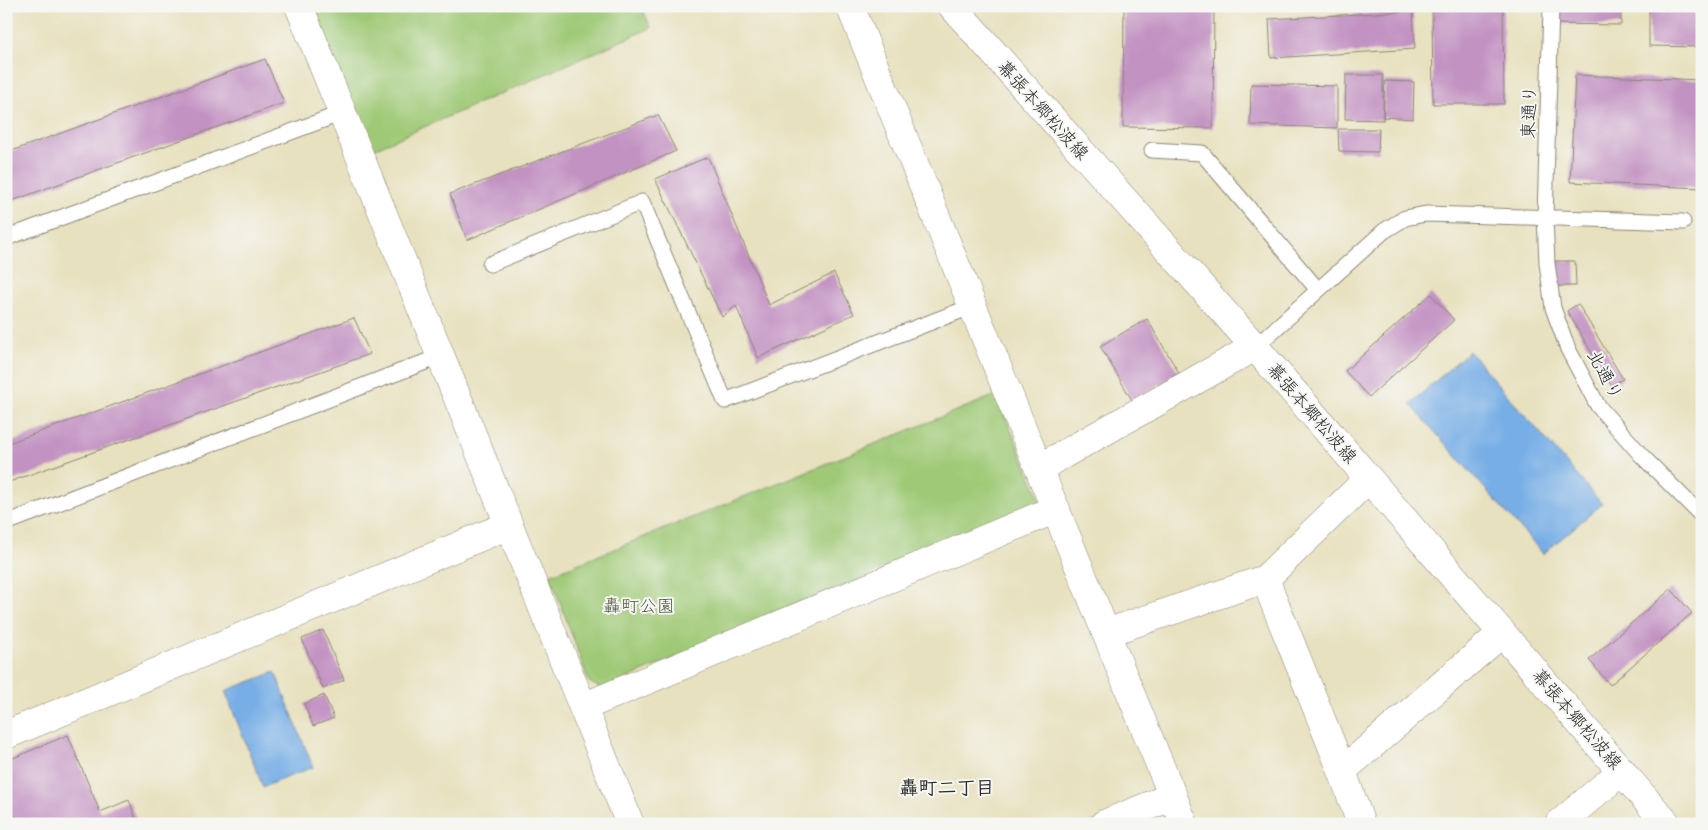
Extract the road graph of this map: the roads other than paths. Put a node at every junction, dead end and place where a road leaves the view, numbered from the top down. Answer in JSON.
{"nodes":[{"id":1,"x":299,"y":6,"type":"edge"},
{"id":2,"x":850,"y":6,"type":"edge"},
{"id":3,"x":952,"y":6,"type":"edge"},
{"id":4,"x":1550,"y":6,"type":"edge"},
{"id":5,"x":342,"y":112,"type":"junction"},
{"id":6,"x":1152,"y":150,"type":"dead end"},
{"id":7,"x":1545,"y":218,"type":"junction"},
{"id":8,"x":1683,"y":222,"type":"dead end"},
{"id":9,"x":6,"y":238,"type":"edge"},
{"id":10,"x":490,"y":264,"type":"dead end"},
{"id":11,"x":1318,"y":290,"type":"junction"},
{"id":12,"x":973,"y":306,"type":"junction"},
{"id":13,"x":1255,"y":347,"type":"junction"},
{"id":14,"x":441,"y":356,"type":"junction"},
{"id":15,"x":1038,"y":468,"type":"junction"},
{"id":16,"x":1368,"y":479,"type":"junction"},
{"id":17,"x":1056,"y":509,"type":"junction"},
{"id":18,"x":1702,"y":516,"type":"edge"},
{"id":19,"x":6,"y":523,"type":"edge"},
{"id":20,"x":509,"y":525,"type":"junction"},
{"id":21,"x":1265,"y":579,"type":"junction"},
{"id":22,"x":1106,"y":633,"type":"junction"},
{"id":23,"x":1502,"y":633,"type":"junction"},
{"id":24,"x":583,"y":706,"type":"junction"},
{"id":25,"x":8,"y":729,"type":"edge"},
{"id":26,"x":1342,"y":771,"type":"junction"},
{"id":27,"x":1622,"y":771,"type":"junction"},
{"id":28,"x":1173,"y":796,"type":"junction"},
{"id":29,"x":630,"y":824,"type":"edge"},
{"id":30,"x":1104,"y":824,"type":"edge"},
{"id":31,"x":1184,"y":824,"type":"edge"},
{"id":32,"x":1361,"y":824,"type":"edge"},
{"id":33,"x":1559,"y":824,"type":"edge"},
{"id":34,"x":1667,"y":824,"type":"edge"}],
"edges":[{"from":1,"to":5,"type":"street"},
{"from":2,"to":12,"type":"street"},
{"from":3,"to":13,"type":"street","name":"幕張本郷松波線"},
{"from":4,"to":7,"type":"lane","name":"東通り"},
{"from":5,"to":9,"type":"lane"},
{"from":5,"to":14,"type":"street"},
{"from":6,"to":11,"type":"lane"},
{"from":7,"to":8,"type":"lane"},
{"from":7,"to":11,"type":"lane"},
{"from":7,"to":18,"type":"lane","name":"北通り"},
{"from":10,"to":12,"type":"lane"},
{"from":11,"to":13,"type":"lane"},
{"from":12,"to":15,"type":"street"},
{"from":13,"to":15,"type":"street"},
{"from":13,"to":16,"type":"street","name":"幕張本郷松波線"},
{"from":14,"to":19,"type":"lane"},
{"from":14,"to":20,"type":"street"},
{"from":15,"to":17,"type":"street"},
{"from":16,"to":21,"type":"street"},
{"from":16,"to":23,"type":"street","name":"幕張本郷松波線"},
{"from":17,"to":22,"type":"street"},
{"from":17,"to":24,"type":"street"},
{"from":20,"to":24,"type":"street"},
{"from":20,"to":25,"type":"street"},
{"from":21,"to":22,"type":"street"},
{"from":21,"to":26,"type":"street"},
{"from":22,"to":28,"type":"street"},
{"from":23,"to":26,"type":"street"},
{"from":23,"to":27,"type":"street","name":"幕張本郷松波線"},
{"from":24,"to":29,"type":"street"},
{"from":26,"to":32,"type":"street"},
{"from":27,"to":33,"type":"street"},
{"from":27,"to":34,"type":"street","name":"幕張本郷松波線"},
{"from":28,"to":30,"type":"street"},
{"from":28,"to":31,"type":"street"}]}
